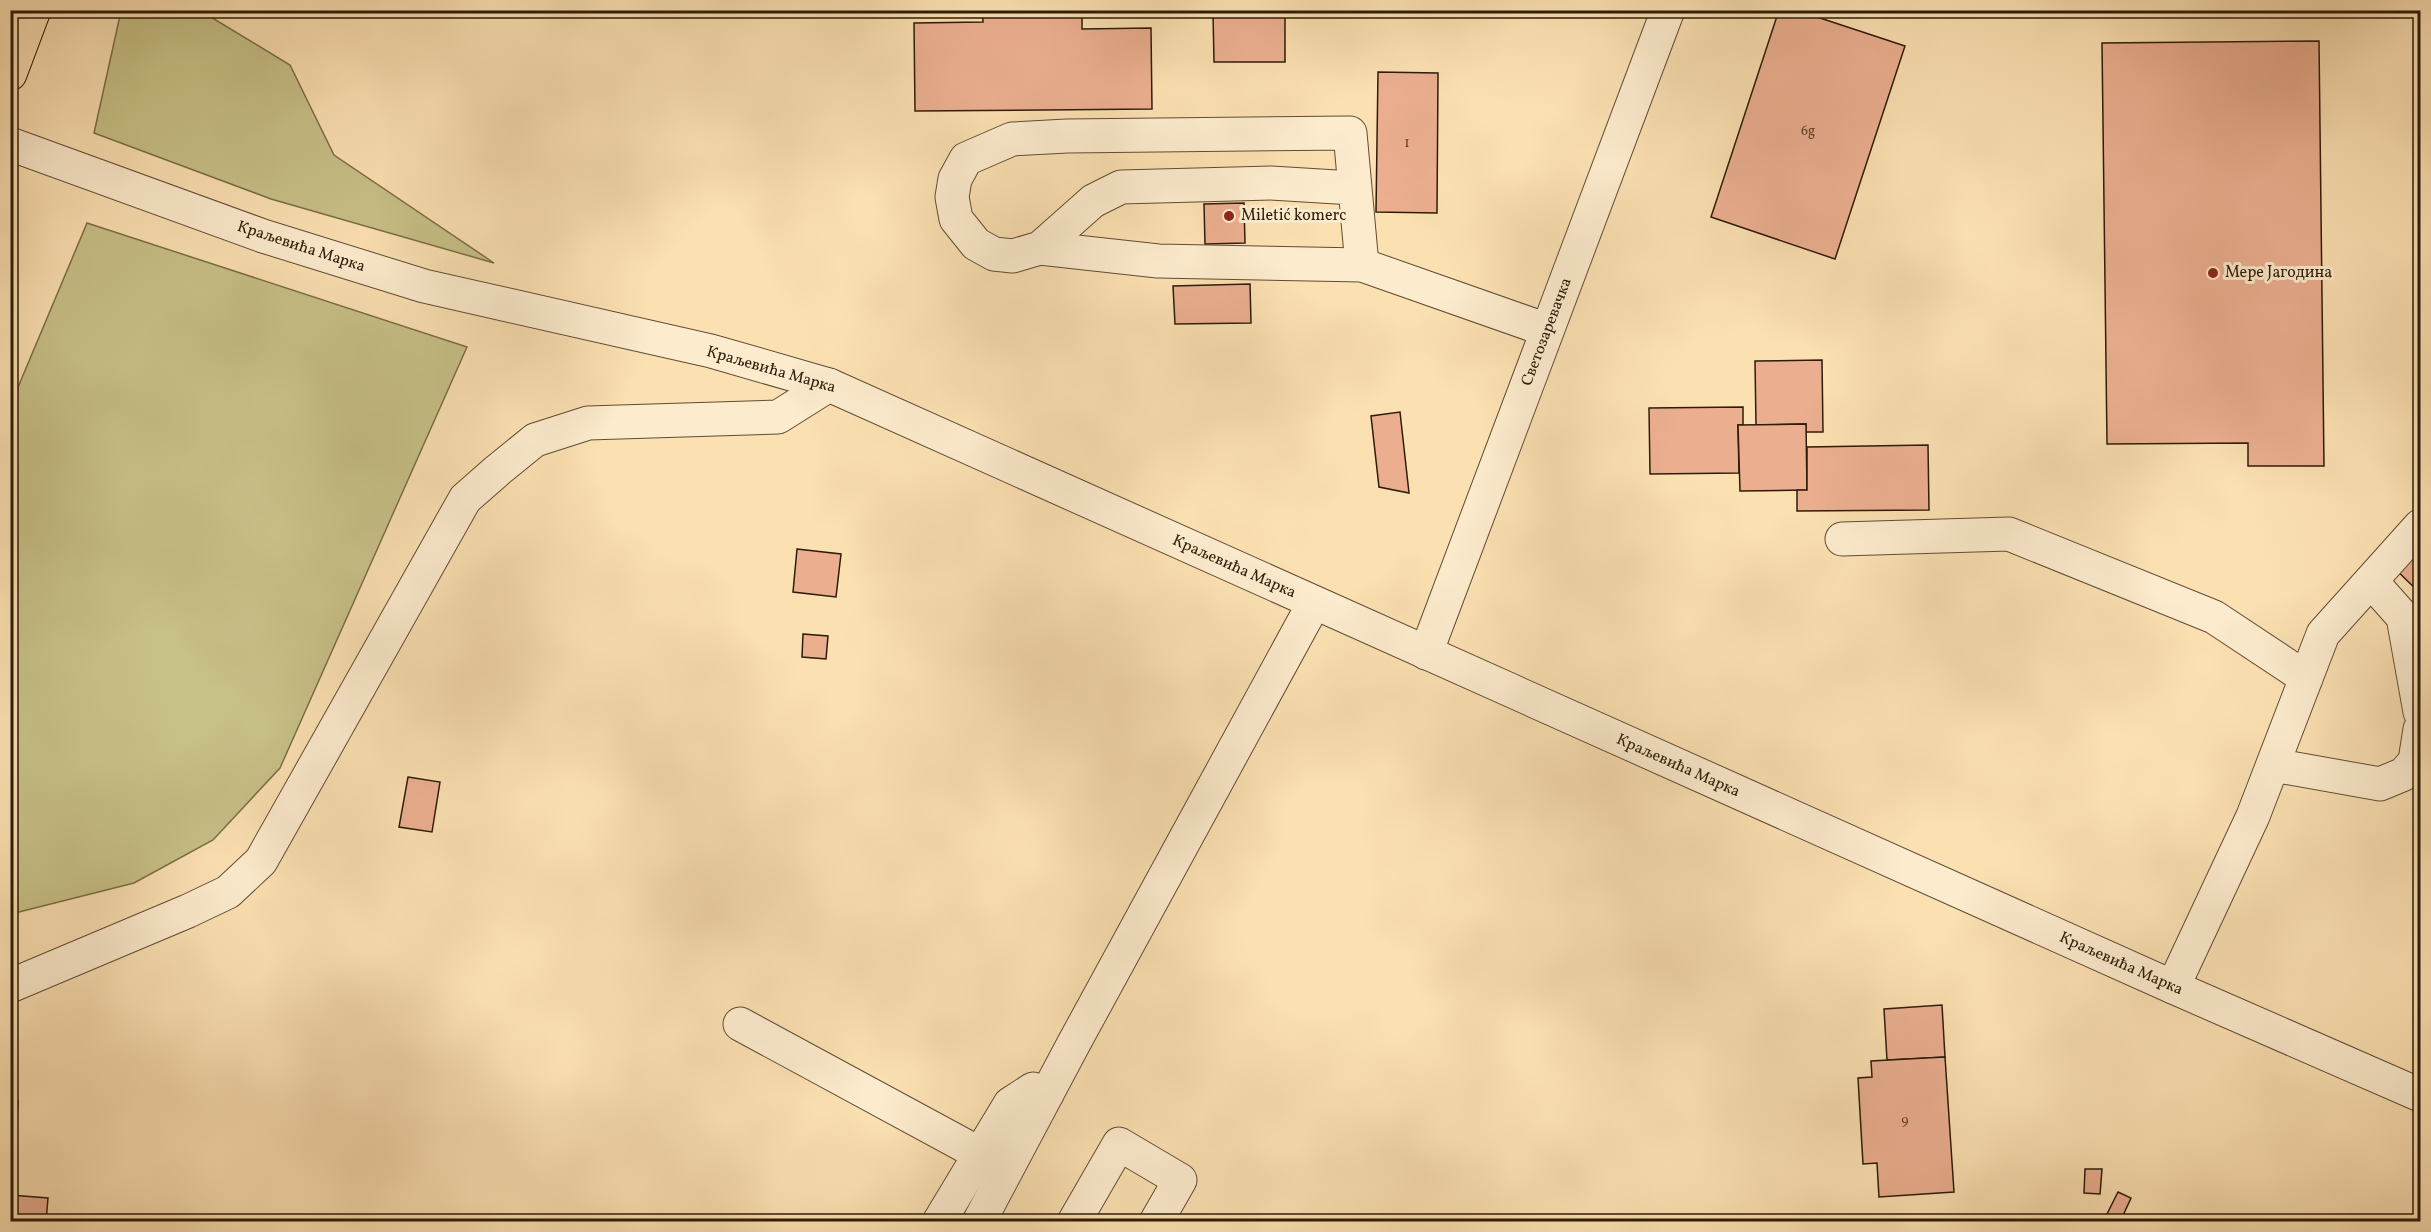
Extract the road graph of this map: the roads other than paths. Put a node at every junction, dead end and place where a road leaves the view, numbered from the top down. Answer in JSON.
{"nodes":[{"id":1,"x":34,"y":10,"type":"edge"},
{"id":2,"x":1668,"y":10,"type":"edge"},
{"id":3,"x":10,"y":74,"type":"edge"},
{"id":4,"x":10,"y":144,"type":"edge"},
{"id":5,"x":1353,"y":188,"type":"junction"},
{"id":6,"x":1040,"y":248,"type":"junction"},
{"id":7,"x":1362,"y":265,"type":"junction"},
{"id":8,"x":1547,"y":330,"type":"junction"},
{"id":9,"x":829,"y":384,"type":"junction"},
{"id":10,"x":2421,"y":526,"type":"edge"},
{"id":11,"x":1842,"y":539,"type":"dead end"},
{"id":12,"x":2371,"y":581,"type":"junction"},
{"id":13,"x":1314,"y":603,"type":"junction"},
{"id":14,"x":1426,"y":653,"type":"junction"},
{"id":15,"x":2306,"y":678,"type":"junction"},
{"id":16,"x":2421,"y":712,"type":"edge"},
{"id":17,"x":2421,"y":729,"type":"edge"},
{"id":18,"x":2272,"y":765,"type":"junction"},
{"id":19,"x":10,"y":986,"type":"edge"},
{"id":20,"x":2173,"y":987,"type":"junction"},
{"id":21,"x":740,"y":1024,"type":"dead end"},
{"id":22,"x":1047,"y":1094,"type":"junction"},
{"id":23,"x":2421,"y":1095,"type":"edge"},
{"id":24,"x":980,"y":1154,"type":"junction"},
{"id":25,"x":939,"y":1221,"type":"edge"},
{"id":26,"x":979,"y":1221,"type":"edge"},
{"id":27,"x":1074,"y":1221,"type":"edge"},
{"id":28,"x":1156,"y":1221,"type":"edge"}],
"edges":[{"from":1,"to":3,"type":"highway"},
{"from":2,"to":8,"type":"street","name":"Светозаревачка"},
{"from":4,"to":9,"type":"street","name":"Краљевића Марка"},
{"from":5,"to":6,"type":"street"},
{"from":5,"to":6,"type":"street"},
{"from":5,"to":7,"type":"street"},
{"from":6,"to":7,"type":"street"},
{"from":7,"to":8,"type":"street"},
{"from":8,"to":14,"type":"street","name":"Светозаревачка"},
{"from":9,"to":13,"type":"street","name":"Краљевића Марка"},
{"from":9,"to":19,"type":"street"},
{"from":10,"to":12,"type":"street"},
{"from":11,"to":15,"type":"street"},
{"from":12,"to":15,"type":"street"},
{"from":12,"to":16,"type":"street"},
{"from":13,"to":14,"type":"street","name":"Краљевића Марка"},
{"from":13,"to":22,"type":"street"},
{"from":14,"to":20,"type":"street","name":"Краљевића Марка"},
{"from":15,"to":18,"type":"street"},
{"from":17,"to":18,"type":"street"},
{"from":18,"to":20,"type":"street"},
{"from":20,"to":23,"type":"street","name":"Краљевића Марка"},
{"from":21,"to":24,"type":"street"},
{"from":22,"to":24,"type":"street"},
{"from":22,"to":26,"type":"street"},
{"from":24,"to":25,"type":"street"},
{"from":27,"to":28,"type":"street"}]}
